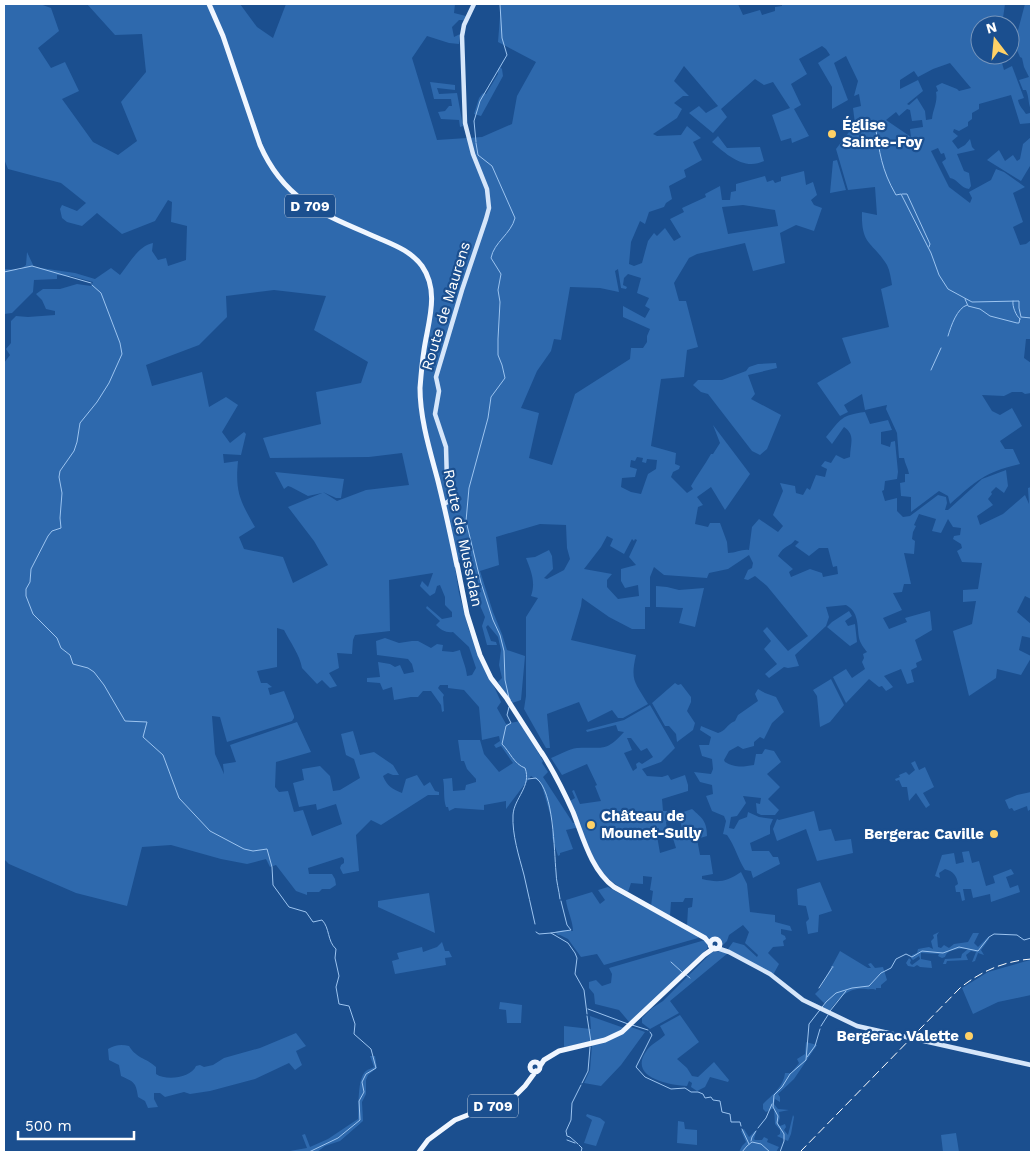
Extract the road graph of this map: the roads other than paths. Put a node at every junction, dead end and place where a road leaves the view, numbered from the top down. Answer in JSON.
{"nodes":[{"id":1,"x":210,"y":4,"type":"edge"},
{"id":2,"x":474,"y":4,"type":"edge"},
{"id":3,"x":444,"y":503,"type":"junction"},
{"id":4,"x":714,"y":945,"type":"junction"},
{"id":5,"x":539,"y":1064,"type":"junction"},
{"id":6,"x":1031,"y":1065,"type":"edge"},
{"id":7,"x":534,"y":1071,"type":"junction"},
{"id":8,"x":419,"y":1152,"type":"edge"}],
"edges":[{"from":1,"to":3,"type":"main road","name":"Route de Mussidan","number":"D 709"},
{"from":2,"to":3,"type":"main road","name":"Route de Maurens"},
{"from":3,"to":4,"type":"main road","name":"Route de Mussidan","number":"D 709"},
{"from":4,"to":5,"type":"main road"},
{"from":4,"to":6,"type":"main road"},
{"from":5,"to":7,"type":"main road"},
{"from":5,"to":7,"type":"main road"},
{"from":7,"to":8,"type":"main road","number":"D 709"}]}
